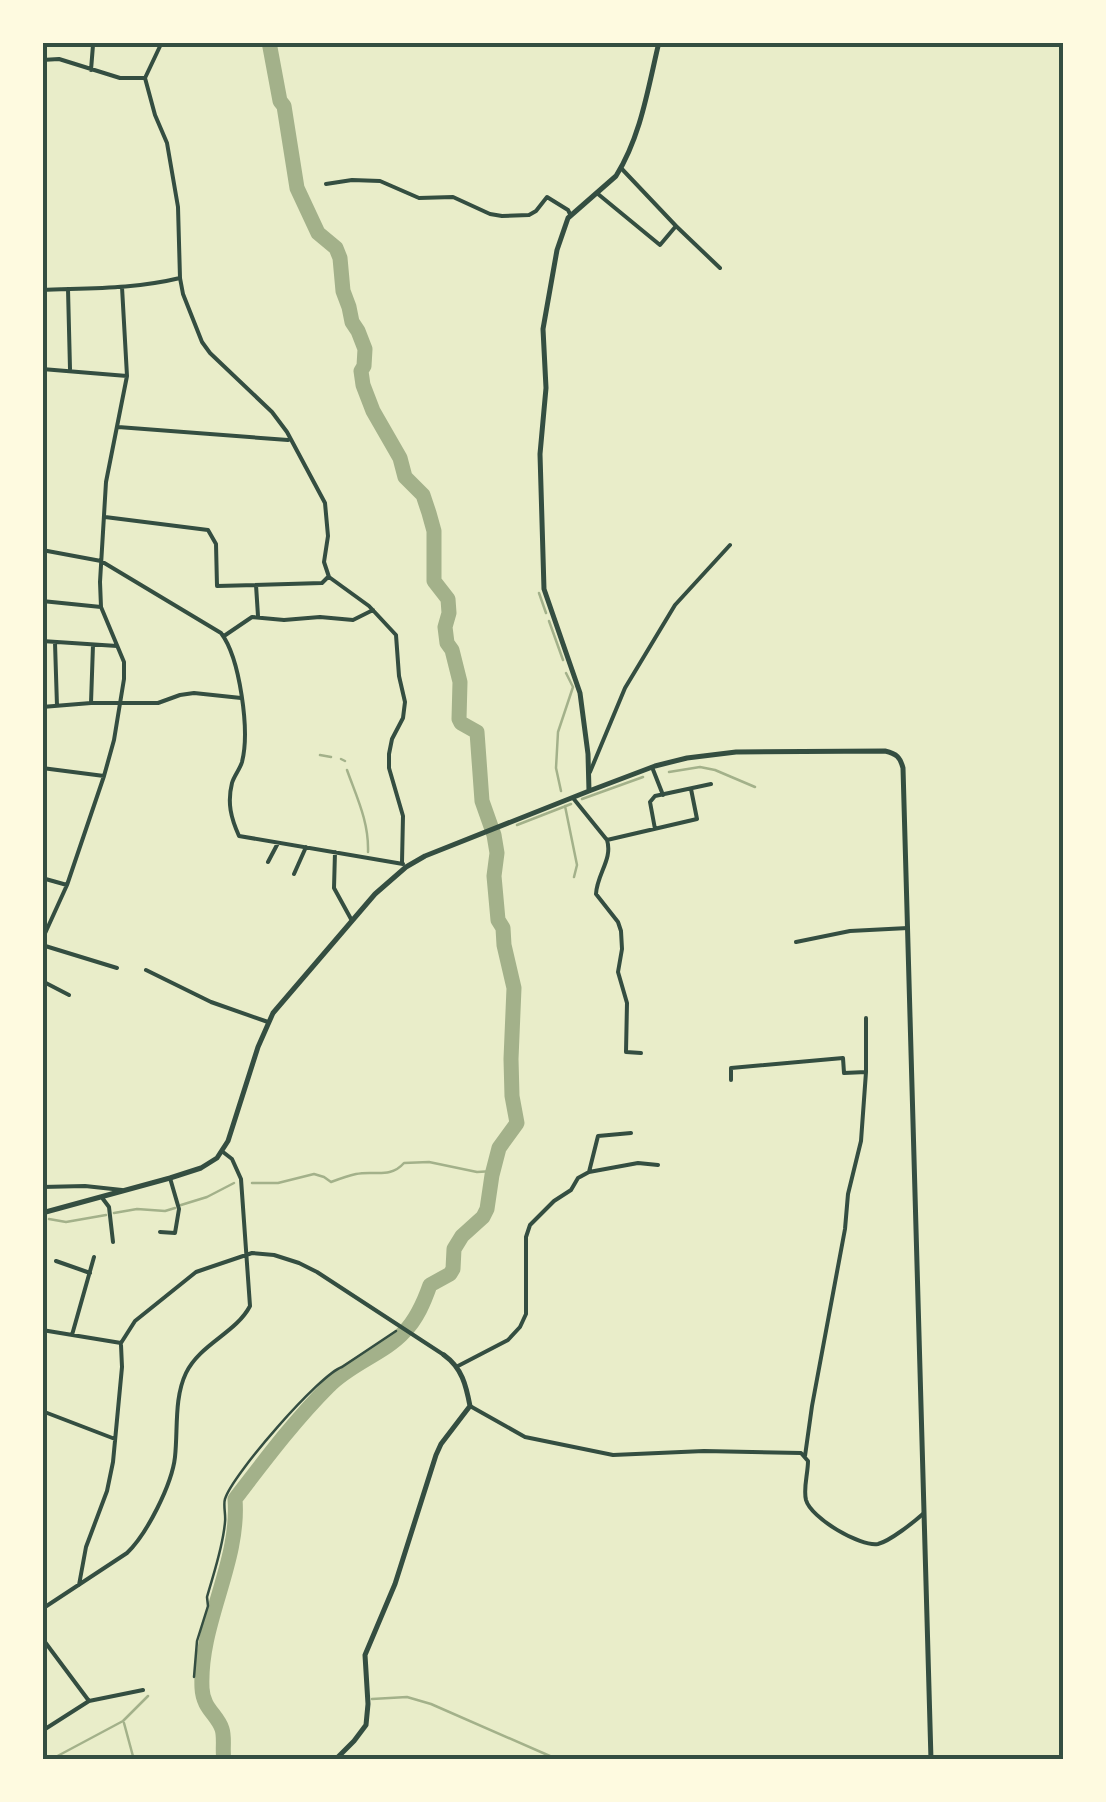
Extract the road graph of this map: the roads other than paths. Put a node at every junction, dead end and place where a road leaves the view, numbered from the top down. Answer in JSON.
{"nodes":[{"id":1,"x":142,"y":42,"type":"edge"},
{"id":2,"x":162,"y":42,"type":"edge"},
{"id":3,"x":659,"y":42,"type":"edge"},
{"id":4,"x":93,"y":43,"type":"edge"},
{"id":5,"x":42,"y":60,"type":"edge"},
{"id":6,"x":91,"y":70,"type":"junction"},
{"id":7,"x":145,"y":78,"type":"junction"},
{"id":8,"x":621,"y":168,"type":"junction"},
{"id":9,"x":326,"y":184,"type":"dead end"},
{"id":10,"x":596,"y":193,"type":"junction"},
{"id":11,"x":570,"y":214,"type":"junction"},
{"id":12,"x":676,"y":226,"type":"junction"},
{"id":13,"x":720,"y":268,"type":"dead end"},
{"id":14,"x":180,"y":278,"type":"junction"},
{"id":15,"x":122,"y":287,"type":"junction"},
{"id":16,"x":68,"y":289,"type":"junction"},
{"id":17,"x":42,"y":290,"type":"edge"},
{"id":18,"x":42,"y":369,"type":"edge"},
{"id":19,"x":70,"y":370,"type":"junction"},
{"id":20,"x":128,"y":376,"type":"junction"},
{"id":21,"x":118,"y":426,"type":"junction"},
{"id":22,"x":290,"y":440,"type":"junction"},
{"id":23,"x":105,"y":517,"type":"junction"},
{"id":24,"x":730,"y":545,"type":"dead end"},
{"id":25,"x":42,"y":550,"type":"edge"},
{"id":26,"x":101,"y":561,"type":"junction"},
{"id":27,"x":329,"y":577,"type":"junction"},
{"id":28,"x":256,"y":585,"type":"junction"},
{"id":29,"x":42,"y":601,"type":"edge"},
{"id":30,"x":101,"y":607,"type":"junction"},
{"id":31,"x":373,"y":610,"type":"junction"},
{"id":32,"x":258,"y":617,"type":"junction"},
{"id":33,"x":224,"y":636,"type":"junction"},
{"id":34,"x":42,"y":641,"type":"edge"},
{"id":35,"x":55,"y":643,"type":"junction"},
{"id":36,"x":93,"y":645,"type":"junction"},
{"id":37,"x":117,"y":646,"type":"junction"},
{"id":38,"x":243,"y":698,"type":"junction"},
{"id":39,"x":91,"y":703,"type":"junction"},
{"id":40,"x":119,"y":703,"type":"junction"},
{"id":41,"x":42,"y":706,"type":"edge"},
{"id":42,"x":57,"y":706,"type":"junction"},
{"id":43,"x":42,"y":768,"type":"edge"},
{"id":44,"x":652,"y":768,"type":"junction"},
{"id":45,"x":104,"y":776,"type":"junction"},
{"id":46,"x":588,"y":776,"type":"junction"},
{"id":47,"x":712,"y":784,"type":"dead end"},
{"id":48,"x":692,"y":789,"type":"junction"},
{"id":49,"x":589,"y":790,"type":"junction"},
{"id":50,"x":663,"y":795,"type":"junction"},
{"id":51,"x":572,"y":797,"type":"junction"},
{"id":52,"x":654,"y":829,"type":"junction"},
{"id":53,"x":239,"y":836,"type":"junction"},
{"id":54,"x":607,"y":840,"type":"junction"},
{"id":55,"x":233,"y":842,"type":"dead end"},
{"id":56,"x":278,"y":843,"type":"junction"},
{"id":57,"x":306,"y":847,"type":"junction"},
{"id":58,"x":335,"y":852,"type":"junction"},
{"id":59,"x":268,"y":862,"type":"dead end"},
{"id":60,"x":404,"y":865,"type":"junction"},
{"id":61,"x":294,"y":874,"type":"dead end"},
{"id":62,"x":42,"y":878,"type":"edge"},
{"id":63,"x":67,"y":885,"type":"junction"},
{"id":64,"x":351,"y":919,"type":"junction"},
{"id":65,"x":908,"y":928,"type":"junction"},
{"id":66,"x":796,"y":942,"type":"dead end"},
{"id":67,"x":42,"y":943,"type":"edge"},
{"id":68,"x":117,"y":968,"type":"dead end"},
{"id":69,"x":146,"y":970,"type":"dead end"},
{"id":70,"x":42,"y":981,"type":"edge"},
{"id":71,"x":69,"y":996,"type":"dead end"},
{"id":72,"x":866,"y":1018,"type":"dead end"},
{"id":73,"x":268,"y":1022,"type":"junction"},
{"id":74,"x":641,"y":1053,"type":"dead end"},
{"id":75,"x":866,"y":1072,"type":"junction"},
{"id":76,"x":731,"y":1080,"type":"dead end"},
{"id":77,"x":631,"y":1133,"type":"dead end"},
{"id":78,"x":222,"y":1152,"type":"junction"},
{"id":79,"x":658,"y":1166,"type":"dead end"},
{"id":80,"x":588,"y":1172,"type":"junction"},
{"id":81,"x":170,"y":1178,"type":"junction"},
{"id":82,"x":42,"y":1187,"type":"edge"},
{"id":83,"x":128,"y":1191,"type":"junction"},
{"id":84,"x":102,"y":1198,"type":"junction"},
{"id":85,"x":42,"y":1214,"type":"edge"},
{"id":86,"x":160,"y":1232,"type":"dead end"},
{"id":87,"x":113,"y":1242,"type":"dead end"},
{"id":88,"x":246,"y":1256,"type":"junction"},
{"id":89,"x":94,"y":1258,"type":"dead end"},
{"id":90,"x":56,"y":1261,"type":"dead end"},
{"id":91,"x":90,"y":1273,"type":"junction"},
{"id":92,"x":42,"y":1330,"type":"edge"},
{"id":93,"x":72,"y":1335,"type":"junction"},
{"id":94,"x":121,"y":1343,"type":"junction"},
{"id":95,"x":444,"y":1355,"type":"joint"},
{"id":96,"x":458,"y":1366,"type":"junction"},
{"id":97,"x":470,"y":1406,"type":"junction"},
{"id":98,"x":42,"y":1411,"type":"edge"},
{"id":99,"x":115,"y":1439,"type":"junction"},
{"id":100,"x":805,"y":1456,"type":"junction"},
{"id":101,"x":924,"y":1512,"type":"junction"},
{"id":102,"x":79,"y":1585,"type":"junction"},
{"id":103,"x":42,"y":1609,"type":"edge"},
{"id":104,"x":42,"y":1638,"type":"edge"},
{"id":105,"x":143,"y":1690,"type":"dead end"},
{"id":106,"x":89,"y":1701,"type":"junction"},
{"id":107,"x":42,"y":1730,"type":"edge"},
{"id":108,"x":335,"y":1760,"type":"edge"},
{"id":109,"x":931,"y":1760,"type":"edge"}],
"edges":[{"from":1,"to":4,"type":"street"},
{"from":2,"to":7,"type":"street"},
{"from":3,"to":8,"type":"street"},
{"from":4,"to":6,"type":"street"},
{"from":5,"to":6,"type":"street"},
{"from":6,"to":7,"type":"street"},
{"from":7,"to":14,"type":"street"},
{"from":8,"to":10,"type":"street"},
{"from":8,"to":12,"type":"street"},
{"from":9,"to":11,"type":"street"},
{"from":10,"to":11,"type":"street"},
{"from":10,"to":12,"type":"street"},
{"from":11,"to":46,"type":"street"},
{"from":12,"to":13,"type":"street"},
{"from":14,"to":15,"type":"street"},
{"from":14,"to":22,"type":"street"},
{"from":15,"to":16,"type":"street"},
{"from":15,"to":20,"type":"street"},
{"from":16,"to":17,"type":"street"},
{"from":16,"to":19,"type":"street"},
{"from":18,"to":19,"type":"street"},
{"from":19,"to":20,"type":"street"},
{"from":20,"to":21,"type":"street"},
{"from":21,"to":22,"type":"street"},
{"from":21,"to":23,"type":"street"},
{"from":22,"to":27,"type":"street"},
{"from":23,"to":26,"type":"street"},
{"from":23,"to":28,"type":"street"},
{"from":24,"to":46,"type":"street"},
{"from":25,"to":26,"type":"street"},
{"from":26,"to":30,"type":"street"},
{"from":26,"to":33,"type":"street"},
{"from":27,"to":28,"type":"street"},
{"from":27,"to":31,"type":"street"},
{"from":28,"to":32,"type":"street"},
{"from":29,"to":30,"type":"street"},
{"from":30,"to":37,"type":"street"},
{"from":31,"to":32,"type":"street"},
{"from":31,"to":60,"type":"street"},
{"from":32,"to":33,"type":"street"},
{"from":33,"to":38,"type":"street"},
{"from":34,"to":35,"type":"street"},
{"from":35,"to":36,"type":"street"},
{"from":35,"to":42,"type":"street"},
{"from":36,"to":37,"type":"street"},
{"from":36,"to":39,"type":"street"},
{"from":37,"to":40,"type":"street"},
{"from":38,"to":40,"type":"street"},
{"from":38,"to":53,"type":"street"},
{"from":39,"to":40,"type":"street"},
{"from":39,"to":42,"type":"street"},
{"from":40,"to":45,"type":"street"},
{"from":41,"to":42,"type":"street"},
{"from":43,"to":45,"type":"street"},
{"from":44,"to":49,"type":"street"},
{"from":44,"to":50,"type":"street"},
{"from":44,"to":65,"type":"street"},
{"from":45,"to":63,"type":"street"},
{"from":46,"to":49,"type":"street"},
{"from":47,"to":48,"type":"street"},
{"from":48,"to":50,"type":"street"},
{"from":48,"to":52,"type":"street"},
{"from":49,"to":51,"type":"street"},
{"from":50,"to":52,"type":"street"},
{"from":51,"to":54,"type":"street"},
{"from":51,"to":60,"type":"street"},
{"from":52,"to":54,"type":"street"},
{"from":53,"to":55,"type":"street"},
{"from":53,"to":56,"type":"street"},
{"from":54,"to":74,"type":"street"},
{"from":56,"to":57,"type":"street"},
{"from":56,"to":59,"type":"street"},
{"from":57,"to":58,"type":"street"},
{"from":57,"to":61,"type":"street"},
{"from":58,"to":60,"type":"street"},
{"from":58,"to":64,"type":"street"},
{"from":60,"to":64,"type":"street"},
{"from":62,"to":63,"type":"street"},
{"from":63,"to":67,"type":"street"},
{"from":64,"to":73,"type":"street"},
{"from":65,"to":66,"type":"street"},
{"from":65,"to":101,"type":"street"},
{"from":67,"to":68,"type":"street"},
{"from":69,"to":73,"type":"street"},
{"from":70,"to":71,"type":"street"},
{"from":72,"to":75,"type":"street"},
{"from":73,"to":78,"type":"street"},
{"from":75,"to":76,"type":"street"},
{"from":75,"to":100,"type":"street"},
{"from":77,"to":80,"type":"street"},
{"from":78,"to":81,"type":"street"},
{"from":78,"to":88,"type":"street"},
{"from":79,"to":80,"type":"street"},
{"from":80,"to":96,"type":"street"},
{"from":81,"to":83,"type":"street"},
{"from":81,"to":86,"type":"street"},
{"from":82,"to":83,"type":"street"},
{"from":83,"to":84,"type":"street"},
{"from":84,"to":85,"type":"street"},
{"from":84,"to":87,"type":"street"},
{"from":88,"to":94,"type":"street"},
{"from":88,"to":95,"type":"street"},
{"from":88,"to":102,"type":"street"},
{"from":89,"to":91,"type":"street"},
{"from":90,"to":91,"type":"street"},
{"from":91,"to":93,"type":"street"},
{"from":92,"to":93,"type":"street"},
{"from":93,"to":94,"type":"street"},
{"from":94,"to":99,"type":"street"},
{"from":95,"to":96,"type":"street"},
{"from":96,"to":97,"type":"street"},
{"from":97,"to":100,"type":"street"},
{"from":97,"to":108,"type":"street"},
{"from":98,"to":99,"type":"street"},
{"from":99,"to":102,"type":"street"},
{"from":100,"to":101,"type":"street"},
{"from":101,"to":109,"type":"street"},
{"from":102,"to":103,"type":"street"},
{"from":104,"to":106,"type":"street"},
{"from":105,"to":106,"type":"street"},
{"from":106,"to":107,"type":"street"}]}
